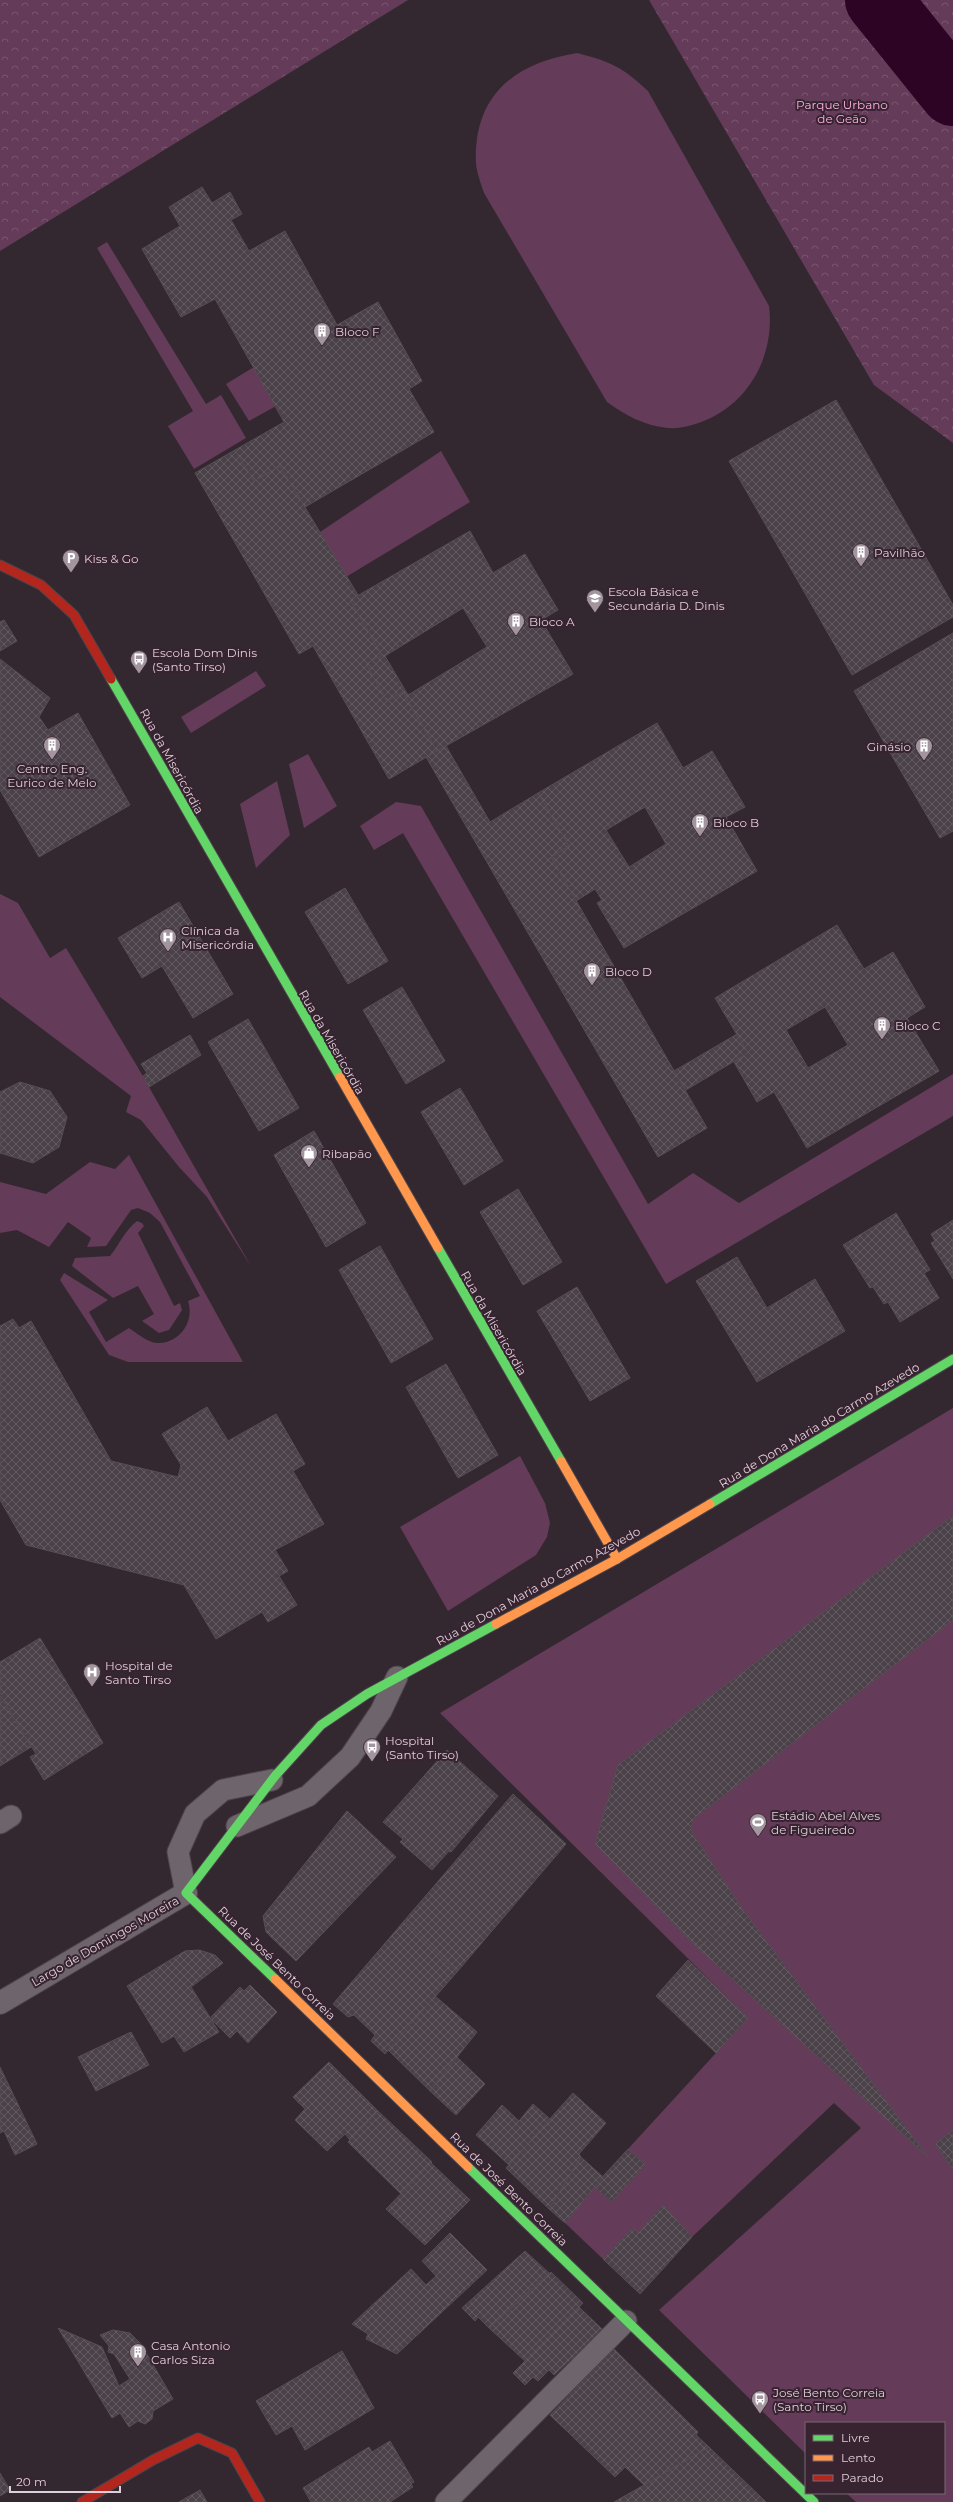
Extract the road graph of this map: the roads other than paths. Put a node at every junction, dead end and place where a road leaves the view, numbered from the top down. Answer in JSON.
{"nodes":[{"id":1,"x":0,"y":564,"type":"edge"},
{"id":2,"x":953,"y":1359,"type":"edge"},
{"id":3,"x":617,"y":1559,"type":"junction"},
{"id":4,"x":397,"y":1676,"type":"junction"},
{"id":5,"x":272,"y":1780,"type":"junction"},
{"id":6,"x":237,"y":1826,"type":"junction"},
{"id":7,"x":186,"y":1893,"type":"junction"},
{"id":8,"x":0,"y":2003,"type":"edge"},
{"id":9,"x":626,"y":2321,"type":"junction"},
{"id":10,"x":805,"y":2493,"type":"edge"},
{"id":11,"x":806,"y":2494,"type":"edge"},
{"id":12,"x":82,"y":2502,"type":"edge"},
{"id":13,"x":260,"y":2502,"type":"edge"},
{"id":14,"x":446,"y":2502,"type":"edge"},
{"id":15,"x":814,"y":2502,"type":"edge"}],
"edges":[{"from":1,"to":3,"type":"street","name":"Rua da Misericórdia"},
{"from":2,"to":3,"type":"street","name":"Rua de Dona Maria do Carmo Azevedo"},
{"from":3,"to":4,"type":"street","name":"Rua de Dona Maria do Carmo Azevedo"},
{"from":4,"to":5,"type":"street","name":"Rua de Dona Maria do Carmo Azevedo"},
{"from":4,"to":6,"type":"lane"},
{"from":5,"to":6,"type":"street","name":"Rua de Dona Maria do Carmo Azevedo"},
{"from":5,"to":7,"type":"lane","name":"Largo de Domingos Moreira"},
{"from":6,"to":7,"type":"street","name":"Rua de Dona Maria do Carmo Azevedo"},
{"from":7,"to":8,"type":"street","name":"Largo de Domingos Moreira"},
{"from":7,"to":9,"type":"street","name":"Rua de José Bento Correia"},
{"from":9,"to":10,"type":"street","name":"Rua de José Bento Correia"},
{"from":9,"to":14,"type":"lane"},
{"from":11,"to":15,"type":"street","name":"Rua de José Bento Correia"},
{"from":12,"to":13,"type":"street"}]}
